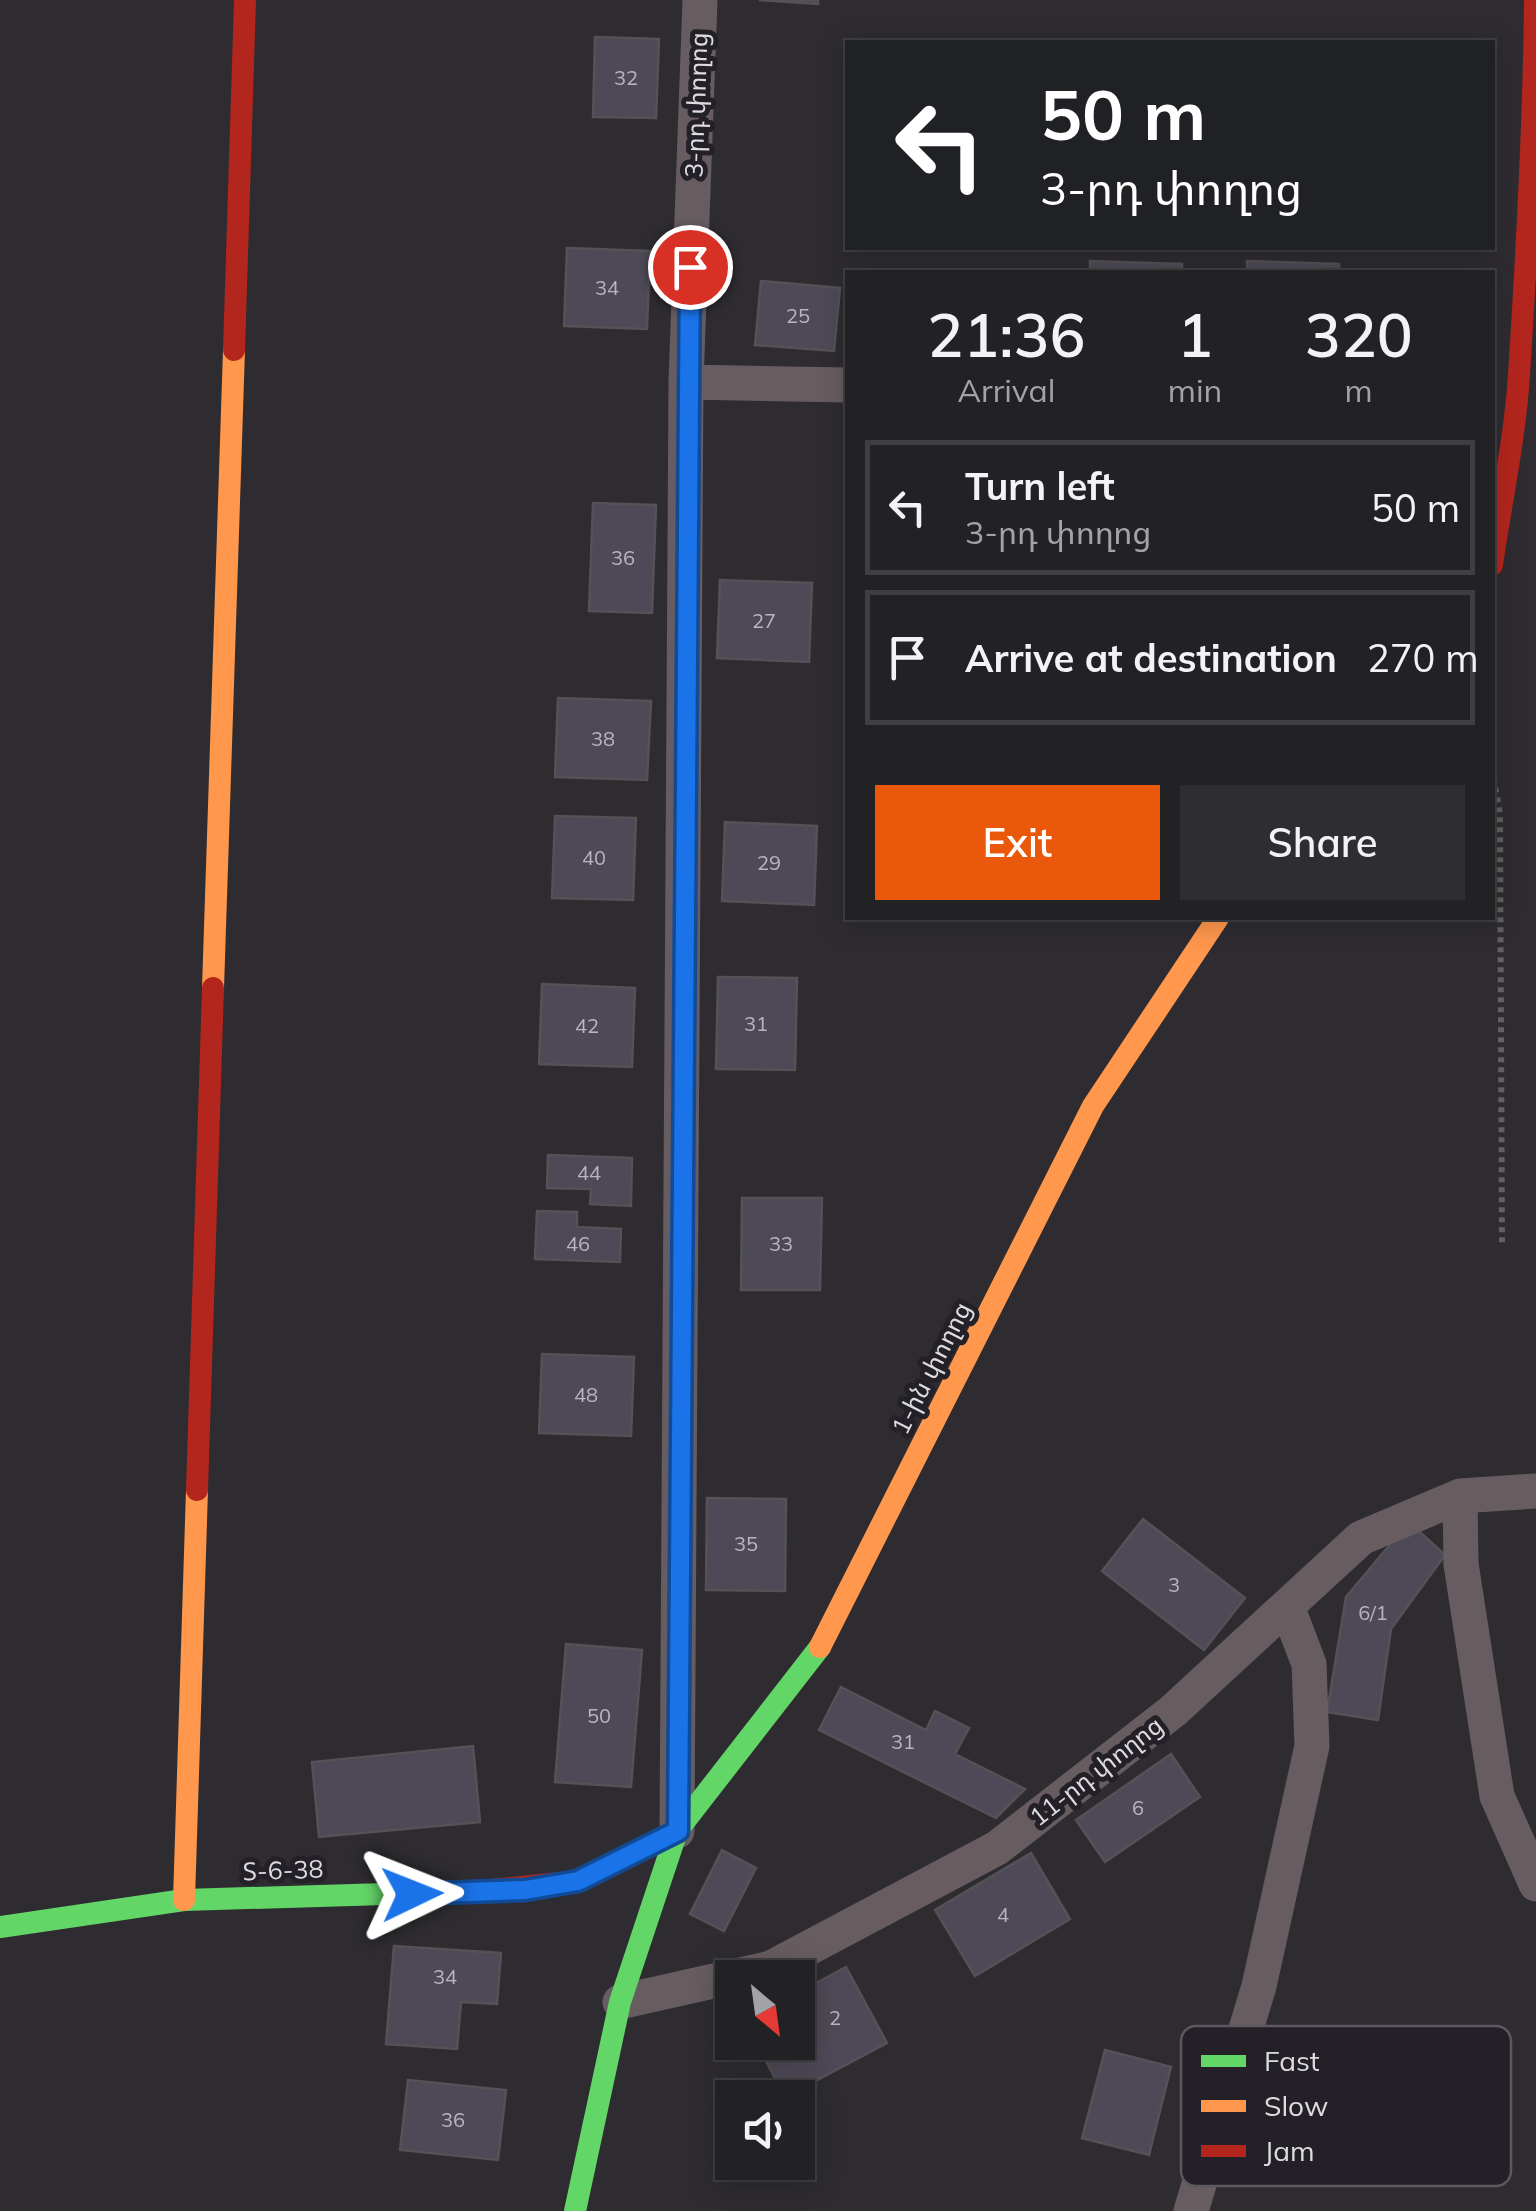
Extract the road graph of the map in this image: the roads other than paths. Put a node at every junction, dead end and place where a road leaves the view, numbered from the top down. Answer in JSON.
{"nodes":[{"id":1,"x":245,"y":0,"type":"edge"},
{"id":2,"x":700,"y":0,"type":"edge"},
{"id":3,"x":1535,"y":0,"type":"edge"},
{"id":4,"x":1516,"y":381,"type":"edge"},
{"id":5,"x":686,"y":382,"type":"junction"},
{"id":6,"x":845,"y":385,"type":"edge"},
{"id":7,"x":1495,"y":542,"type":"edge"},
{"id":8,"x":1217,"y":920,"type":"edge"},
{"id":9,"x":1536,"y":1490,"type":"edge"},
{"id":10,"x":1460,"y":1496,"type":"junction"},
{"id":11,"x":1288,"y":1609,"type":"junction"},
{"id":12,"x":678,"y":1831,"type":"junction"},
{"id":13,"x":1536,"y":1884,"type":"edge"},
{"id":14,"x":184,"y":1900,"type":"junction"},
{"id":15,"x":0,"y":1928,"type":"edge"},
{"id":16,"x":620,"y":2002,"type":"junction"},
{"id":17,"x":1248,"y":2026,"type":"edge"},
{"id":18,"x":1199,"y":2186,"type":"edge"},
{"id":19,"x":574,"y":2211,"type":"edge"},
{"id":20,"x":1191,"y":2211,"type":"edge"}],
"edges":[{"from":1,"to":14,"type":"main road"},
{"from":2,"to":5,"type":"street","name":"3-րդ փողոց"},
{"from":3,"to":4,"type":"main road"},
{"from":4,"to":7,"type":"main road"},
{"from":5,"to":6,"type":"street"},
{"from":5,"to":12,"type":"street","name":"3-րդ փողոց"},
{"from":8,"to":12,"type":"main road","name":"1-ին փողոց","number":"Տ-6-38"},
{"from":9,"to":10,"type":"street","name":"11-րդ փողոց"},
{"from":10,"to":11,"type":"street","name":"11-րդ փողոց"},
{"from":10,"to":13,"type":"street"},
{"from":11,"to":16,"type":"street","name":"11-րդ փողոց"},
{"from":11,"to":17,"type":"street"},
{"from":12,"to":14,"type":"main road","name":"Տ-6-38","number":"Տ-6-38"},
{"from":12,"to":16,"type":"main road"},
{"from":14,"to":15,"type":"main road","name":"Տ-6-38","number":"Տ-6-38"},
{"from":16,"to":19,"type":"main road"},
{"from":18,"to":20,"type":"street"}]}
